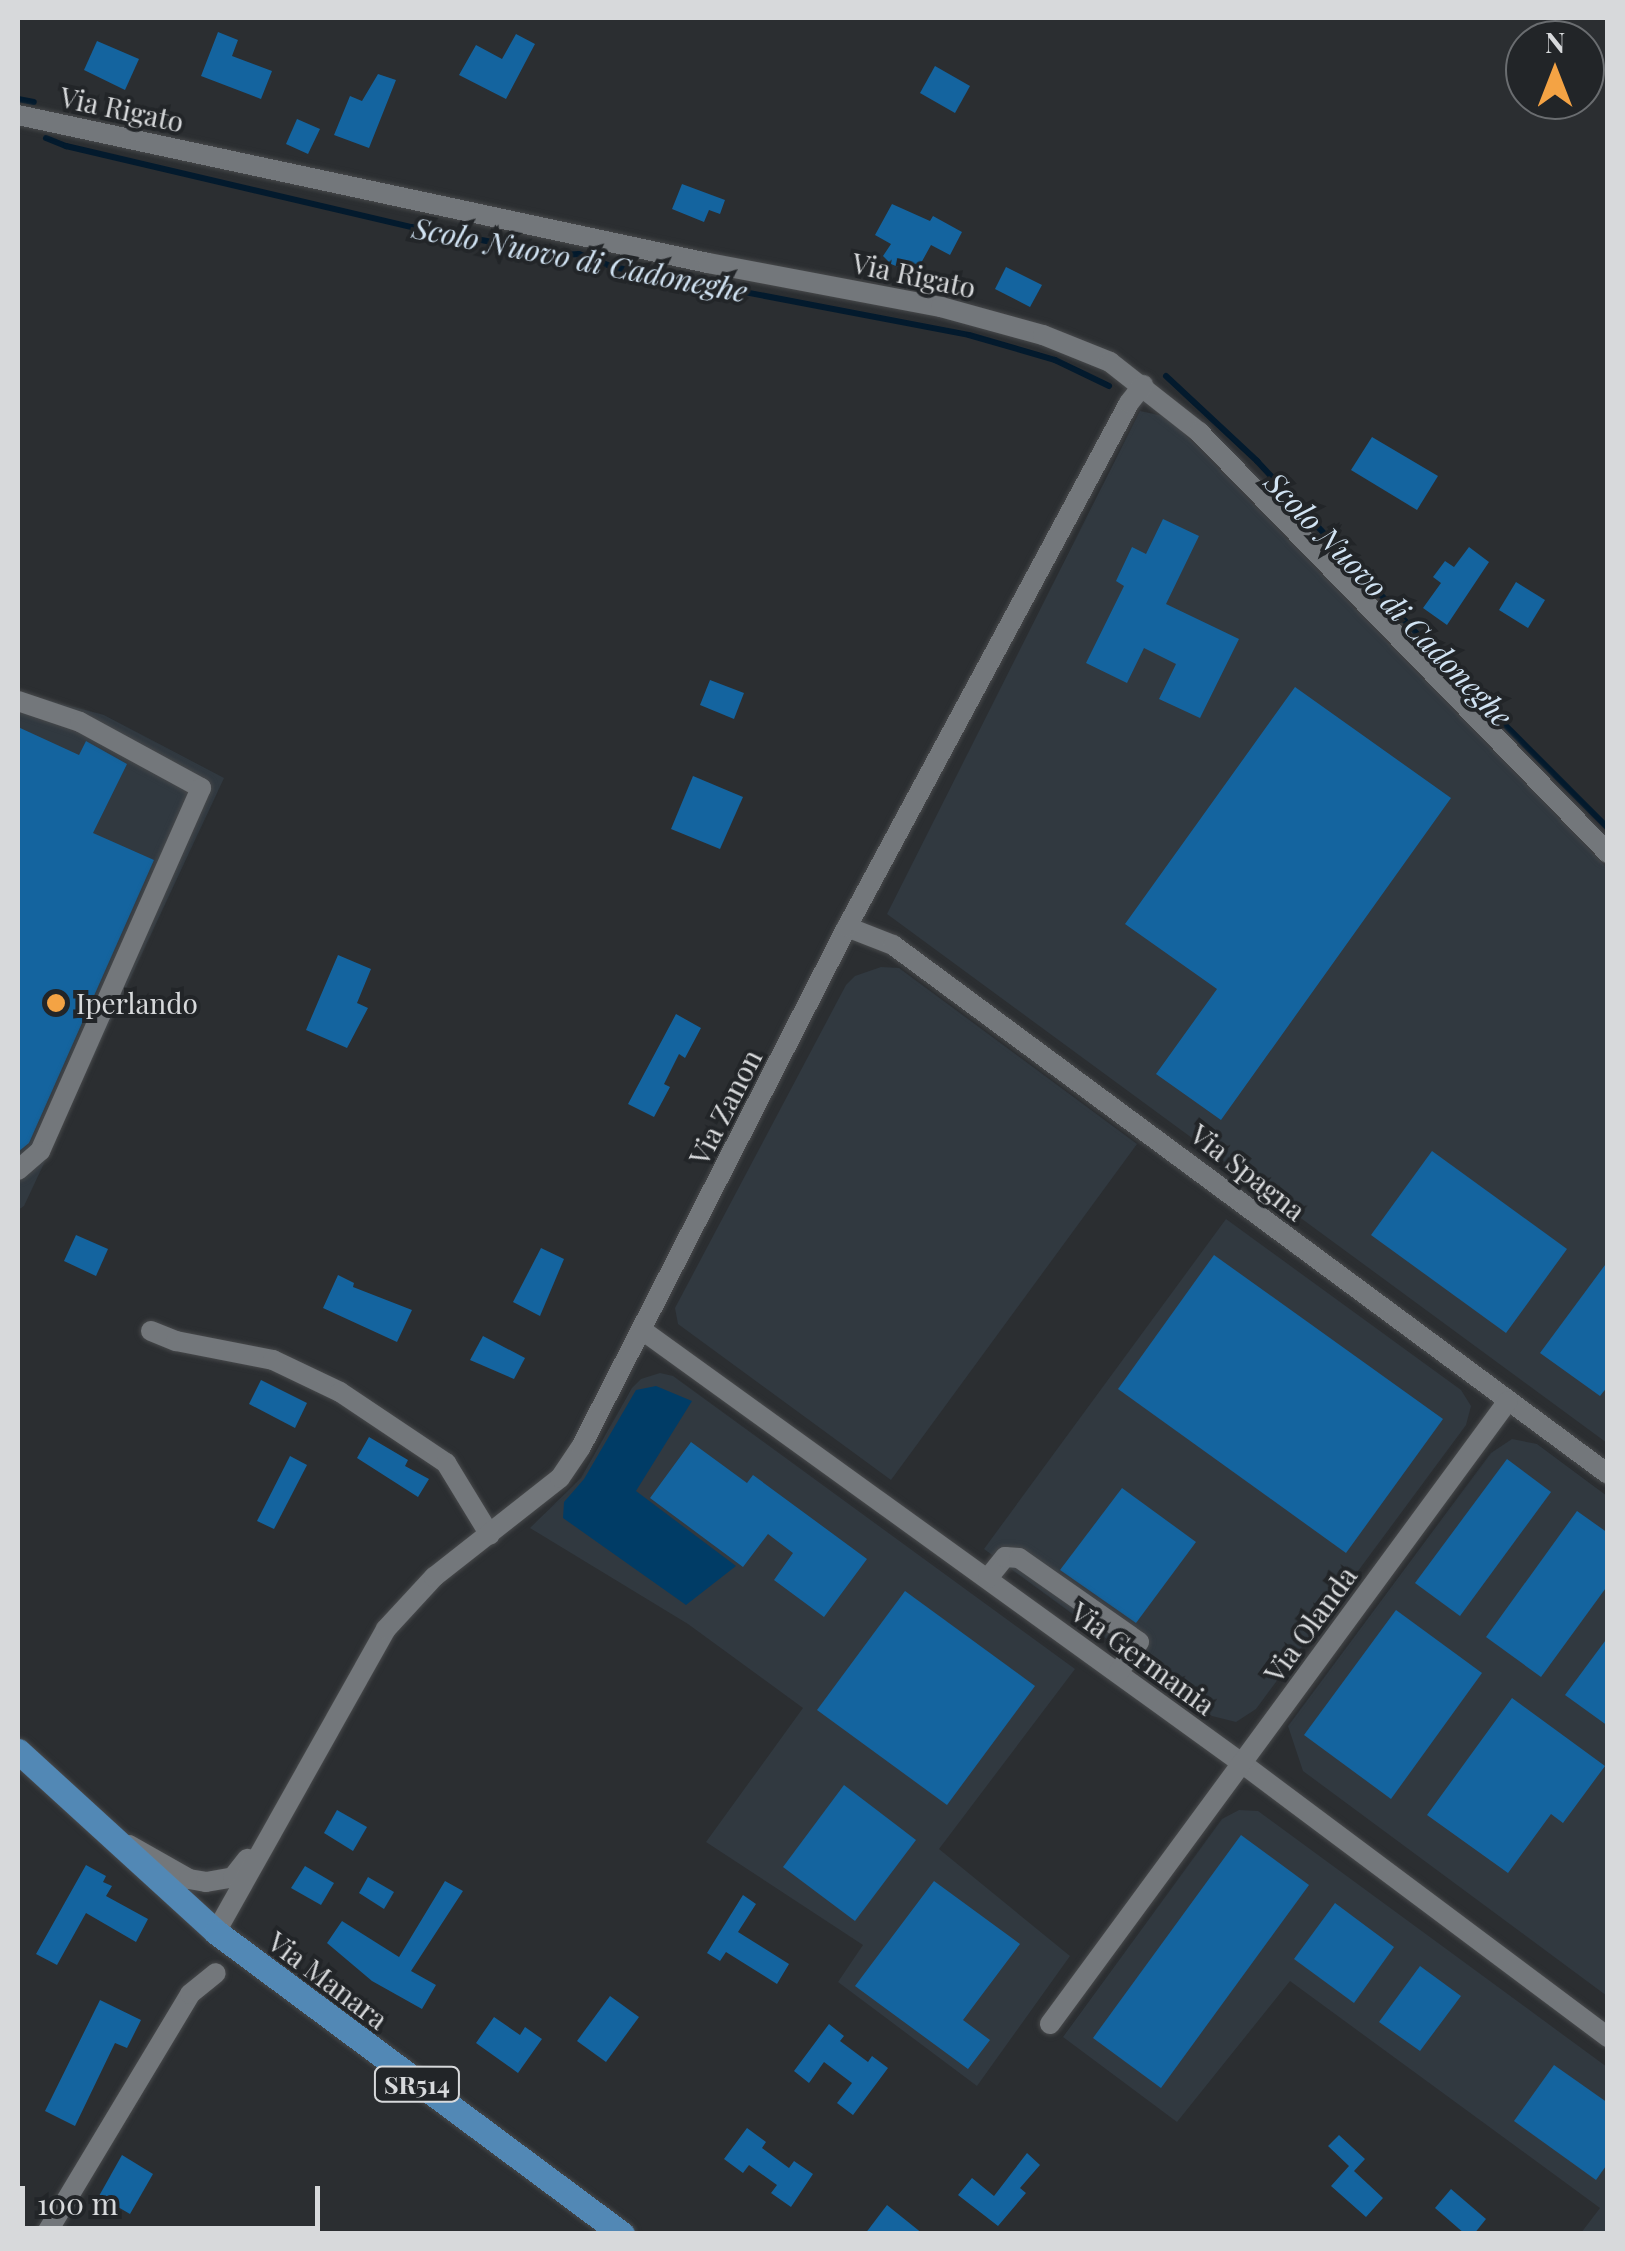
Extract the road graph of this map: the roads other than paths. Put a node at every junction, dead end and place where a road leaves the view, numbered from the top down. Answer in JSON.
{"nodes":[{"id":1,"x":18,"y":116,"type":"edge"},
{"id":2,"x":1143,"y":385,"type":"junction"},
{"id":3,"x":18,"y":700,"type":"edge"},
{"id":4,"x":1608,"y":853,"type":"edge"},
{"id":5,"x":847,"y":927,"type":"junction"},
{"id":6,"x":18,"y":1170,"type":"edge"},
{"id":7,"x":642,"y":1330,"type":"junction"},
{"id":8,"x":150,"y":1331,"type":"dead end"},
{"id":9,"x":1508,"y":1401,"type":"junction"},
{"id":10,"x":1608,"y":1474,"type":"edge"},
{"id":11,"x":490,"y":1535,"type":"junction"},
{"id":12,"x":988,"y":1578,"type":"junction"},
{"id":13,"x":1118,"y":1673,"type":"junction"},
{"id":14,"x":18,"y":1751,"type":"edge"},
{"id":15,"x":1243,"y":1764,"type":"junction"},
{"id":16,"x":290,"y":1801,"type":"junction"},
{"id":17,"x":98,"y":1828,"type":"junction"},
{"id":18,"x":216,"y":1932,"type":"junction"},
{"id":19,"x":216,"y":1973,"type":"dead end"},
{"id":20,"x":1050,"y":2024,"type":"dead end"},
{"id":21,"x":1608,"y":2037,"type":"edge"},
{"id":22,"x":46,"y":2234,"type":"edge"},
{"id":23,"x":622,"y":2234,"type":"edge"}],
"edges":[{"from":1,"to":2,"type":"street","name":"Via Rigato"},
{"from":2,"to":4,"type":"street","name":"Via Rigato"},
{"from":2,"to":5,"type":"street","name":"Via Zanon"},
{"from":3,"to":6,"type":"street"},
{"from":5,"to":7,"type":"street","name":"Via Zanon"},
{"from":5,"to":9,"type":"street","name":"Via Spagna"},
{"from":7,"to":11,"type":"street","name":"Via Zanon"},
{"from":7,"to":12,"type":"street","name":"Via Germania"},
{"from":8,"to":11,"type":"street"},
{"from":9,"to":10,"type":"street","name":"Via Spagna"},
{"from":9,"to":15,"type":"street","name":"Via Olanda"},
{"from":11,"to":16,"type":"street","name":"Via Zanon"},
{"from":12,"to":13,"type":"street","name":"Via Germania"},
{"from":12,"to":13,"type":"street"},
{"from":13,"to":15,"type":"street","name":"Via Germania"},
{"from":14,"to":17,"type":"main road","name":"Via Manara","number":"SR514"},
{"from":15,"to":20,"type":"street","name":"Via Olanda"},
{"from":15,"to":21,"type":"street","name":"Via Germania"},
{"from":16,"to":17,"type":"street","name":"Via Zanon"},
{"from":16,"to":18,"type":"street","name":"Via Zanon"},
{"from":17,"to":18,"type":"main road","name":"Via Manara","number":"SR514"},
{"from":18,"to":23,"type":"main road","name":"Via Manara","number":"SR514"},
{"from":19,"to":22,"type":"street"}]}
